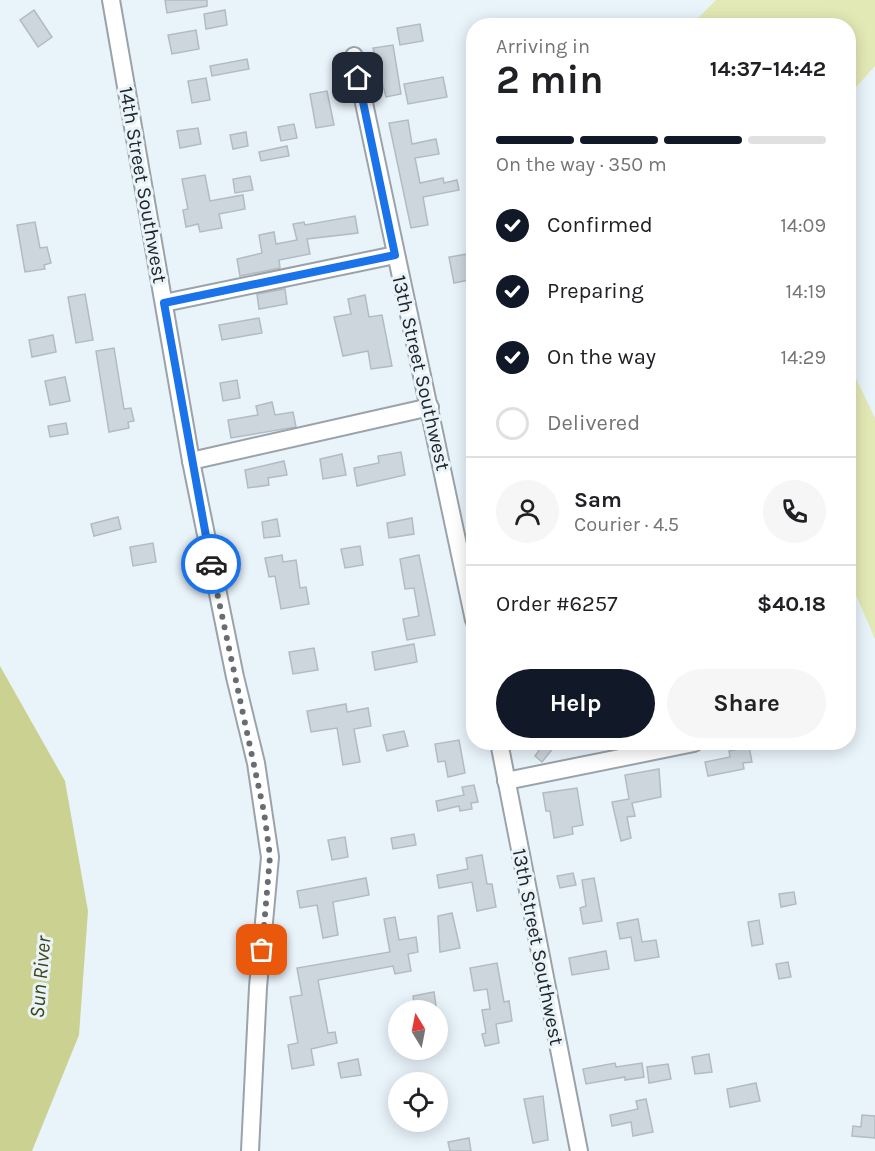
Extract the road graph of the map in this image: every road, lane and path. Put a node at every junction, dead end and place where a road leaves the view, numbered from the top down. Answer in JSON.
{"nodes":[{"id":1,"x":111,"y":0,"type":"edge"},
{"id":2,"x":354,"y":56,"type":"dead end"},
{"id":3,"x":395,"y":255,"type":"junction"},
{"id":4,"x":164,"y":303,"type":"junction"},
{"id":5,"x":430,"y":407,"type":"junction"},
{"id":6,"x":191,"y":461,"type":"junction"},
{"id":7,"x":466,"y":581,"type":"edge"},
{"id":8,"x":500,"y":750,"type":"edge"},
{"id":9,"x":659,"y":750,"type":"edge"},
{"id":10,"x":506,"y":781,"type":"junction"},
{"id":11,"x":250,"y":1151,"type":"edge"},
{"id":12,"x":579,"y":1151,"type":"edge"}],
"edges":[{"from":1,"to":4,"type":"street","name":"14th Street Southwest"},
{"from":2,"to":3,"type":"street","name":"13th Street Southwest"},
{"from":3,"to":4,"type":"street"},
{"from":3,"to":5,"type":"street","name":"13th Street Southwest"},
{"from":4,"to":6,"type":"street","name":"14th Street Southwest"},
{"from":5,"to":6,"type":"street"},
{"from":5,"to":7,"type":"street","name":"13th Street Southwest"},
{"from":6,"to":11,"type":"street","name":"14th Street Southwest"},
{"from":8,"to":10,"type":"street","name":"13th Street Southwest"},
{"from":9,"to":10,"type":"street"},
{"from":10,"to":12,"type":"street","name":"13th Street Southwest"}]}
